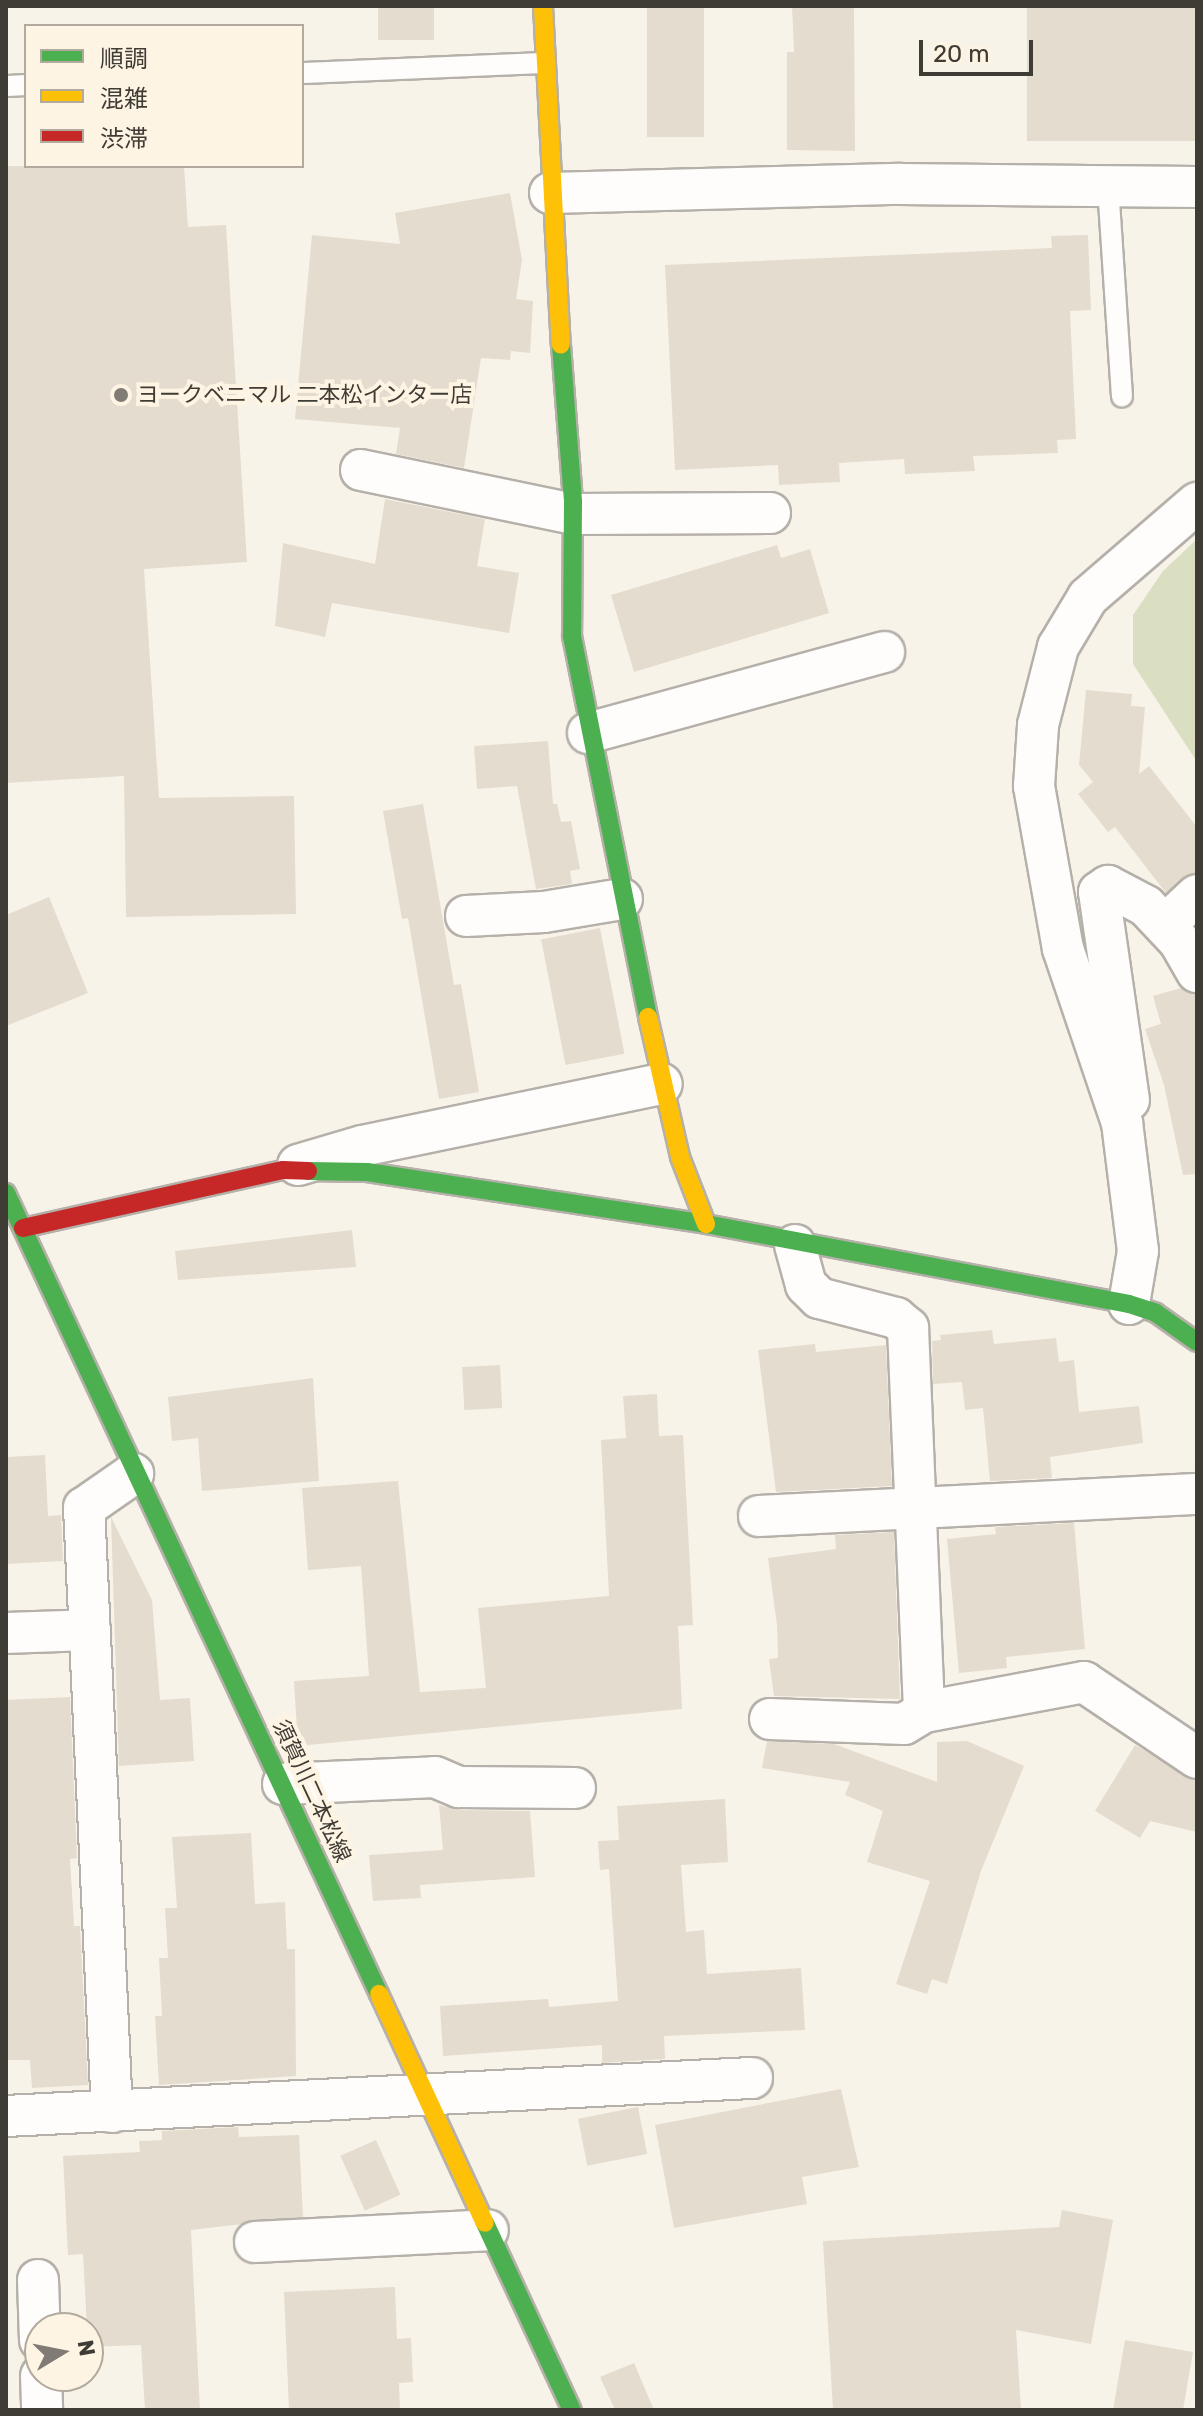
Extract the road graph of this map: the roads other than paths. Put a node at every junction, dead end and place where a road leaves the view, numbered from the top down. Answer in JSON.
{"nodes":[{"id":1,"x":543,"y":6,"type":"edge"},
{"id":2,"x":545,"y":63,"type":"junction"},
{"id":3,"x":304,"y":73,"type":"edge"},
{"id":4,"x":1108,"y":186,"type":"junction"},
{"id":5,"x":1197,"y":187,"type":"edge"},
{"id":6,"x":550,"y":193,"type":"junction"},
{"id":7,"x":1122,"y":397,"type":"dead end"},
{"id":8,"x":361,"y":470,"type":"dead end"},
{"id":9,"x":1197,"y":503,"type":"edge"},
{"id":10,"x":770,"y":513,"type":"dead end"},
{"id":11,"x":573,"y":514,"type":"junction"},
{"id":12,"x":884,"y":652,"type":"dead end"},
{"id":13,"x":588,"y":733,"type":"junction"},
{"id":14,"x":1197,"y":895,"type":"edge"},
{"id":15,"x":622,"y":899,"type":"junction"},
{"id":16,"x":466,"y":916,"type":"dead end"},
{"id":17,"x":1166,"y":924,"type":"junction"},
{"id":18,"x":1197,"y":972,"type":"edge"},
{"id":19,"x":662,"y":1084,"type":"junction"},
{"id":20,"x":1122,"y":1123,"type":"junction"},
{"id":21,"x":283,"y":1170,"type":"junction"},
{"id":22,"x":12,"y":1219,"type":"edge"},
{"id":23,"x":706,"y":1224,"type":"junction"},
{"id":24,"x":795,"y":1245,"type":"junction"},
{"id":25,"x":1129,"y":1304,"type":"junction"},
{"id":26,"x":1197,"y":1342,"type":"edge"},
{"id":27,"x":133,"y":1474,"type":"junction"},
{"id":28,"x":1197,"y":1494,"type":"edge"},
{"id":29,"x":918,"y":1505,"type":"junction"},
{"id":30,"x":759,"y":1516,"type":"dead end"},
{"id":31,"x":90,"y":1630,"type":"junction"},
{"id":32,"x":6,"y":1633,"type":"edge"},
{"id":33,"x":924,"y":1712,"type":"junction"},
{"id":34,"x":770,"y":1719,"type":"dead end"},
{"id":35,"x":1197,"y":1758,"type":"edge"},
{"id":36,"x":283,"y":1784,"type":"junction"},
{"id":37,"x":575,"y":1788,"type":"dead end"},
{"id":38,"x":752,"y":2078,"type":"dead end"},
{"id":39,"x":424,"y":2095,"type":"junction"},
{"id":40,"x":112,"y":2112,"type":"junction"},
{"id":41,"x":6,"y":2116,"type":"edge"},
{"id":42,"x":488,"y":2230,"type":"junction"},
{"id":43,"x":255,"y":2242,"type":"dead end"},
{"id":44,"x":38,"y":2280,"type":"dead end"},
{"id":45,"x":39,"y":2312,"type":"edge"},
{"id":46,"x":572,"y":2410,"type":"edge"}],
"edges":[{"from":1,"to":2,"type":"street"},
{"from":2,"to":3,"type":"lane"},
{"from":2,"to":6,"type":"street"},
{"from":4,"to":5,"type":"street"},
{"from":4,"to":6,"type":"street"},
{"from":4,"to":7,"type":"lane"},
{"from":6,"to":11,"type":"street"},
{"from":8,"to":11,"type":"street"},
{"from":9,"to":20,"type":"street"},
{"from":10,"to":11,"type":"street"},
{"from":11,"to":13,"type":"street"},
{"from":12,"to":13,"type":"street"},
{"from":13,"to":15,"type":"street"},
{"from":14,"to":17,"type":"street"},
{"from":15,"to":16,"type":"street"},
{"from":15,"to":19,"type":"street"},
{"from":17,"to":18,"type":"street"},
{"from":17,"to":20,"type":"street"},
{"from":19,"to":21,"type":"street"},
{"from":19,"to":23,"type":"street"},
{"from":20,"to":25,"type":"street"},
{"from":21,"to":22,"type":"street"},
{"from":21,"to":23,"type":"street"},
{"from":22,"to":27,"type":"street","name":"須賀川二本松線"},
{"from":23,"to":24,"type":"street"},
{"from":24,"to":25,"type":"street"},
{"from":24,"to":29,"type":"street"},
{"from":25,"to":26,"type":"street"},
{"from":27,"to":31,"type":"street"},
{"from":27,"to":36,"type":"street","name":"須賀川二本松線"},
{"from":28,"to":29,"type":"street"},
{"from":29,"to":30,"type":"street"},
{"from":29,"to":33,"type":"street"},
{"from":31,"to":32,"type":"street"},
{"from":31,"to":40,"type":"street"},
{"from":33,"to":34,"type":"street"},
{"from":33,"to":35,"type":"street"},
{"from":36,"to":37,"type":"street"},
{"from":36,"to":39,"type":"street","name":"須賀川二本松線"},
{"from":38,"to":39,"type":"street"},
{"from":39,"to":40,"type":"street"},
{"from":39,"to":42,"type":"street","name":"須賀川二本松線"},
{"from":40,"to":41,"type":"street"},
{"from":42,"to":43,"type":"street"},
{"from":42,"to":46,"type":"street","name":"須賀川二本松線"},
{"from":44,"to":45,"type":"street"}]}
